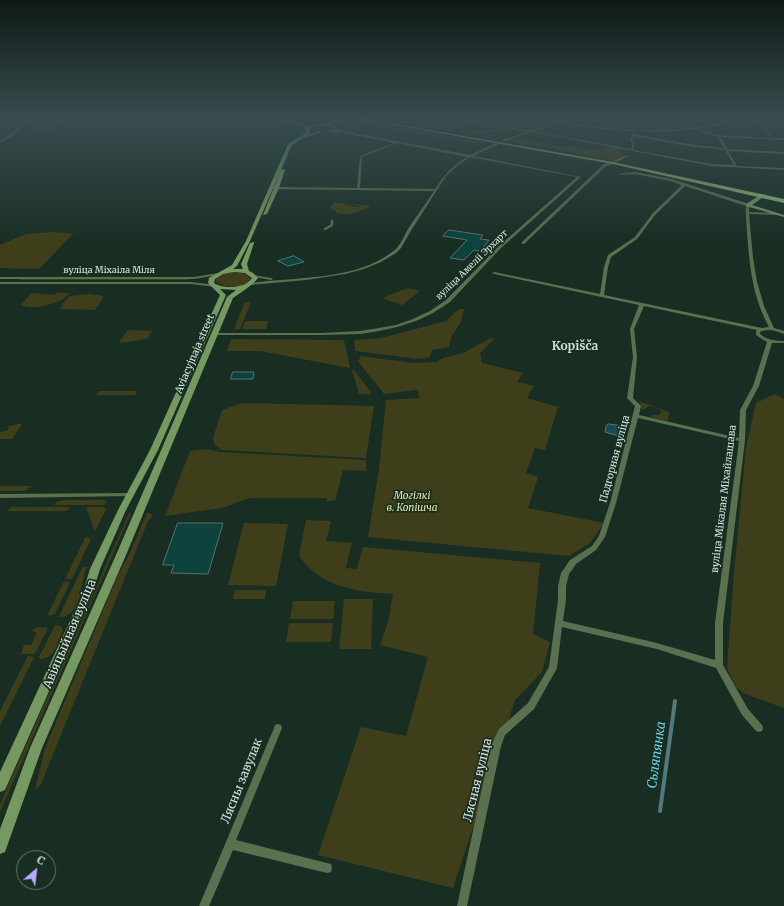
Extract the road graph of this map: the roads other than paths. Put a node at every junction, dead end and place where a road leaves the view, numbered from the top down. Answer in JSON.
{"nodes":[{"id":1,"x":283,"y":161,"type":"edge"},
{"id":2,"x":286,"y":161,"type":"edge"},
{"id":3,"x":361,"y":161,"type":"edge"},
{"id":4,"x":461,"y":161,"type":"edge"},
{"id":5,"x":495,"y":161,"type":"edge"},
{"id":6,"x":601,"y":161,"type":"edge"},
{"id":7,"x":611,"y":161,"type":"edge"},
{"id":8,"x":692,"y":161,"type":"edge"},
{"id":9,"x":734,"y":161,"type":"edge"},
{"id":10,"x":616,"y":162,"type":"junction"},
{"id":11,"x":605,"y":165,"type":"junction"},
{"id":12,"x":736,"y":166,"type":"junction"},
{"id":13,"x":782,"y":169,"type":"edge"},
{"id":14,"x":620,"y":174,"type":"dead end"},
{"id":15,"x":784,"y":174,"type":"edge"},
{"id":16,"x":684,"y":185,"type":"junction"},
{"id":17,"x":271,"y":188,"type":"junction"},
{"id":18,"x":277,"y":188,"type":"junction"},
{"id":19,"x":358,"y":189,"type":"junction"},
{"id":20,"x":436,"y":190,"type":"junction"},
{"id":21,"x":763,"y":196,"type":"junction"},
{"id":22,"x":784,"y":200,"type":"edge"},
{"id":23,"x":748,"y":205,"type":"junction"},
{"id":24,"x":747,"y":213,"type":"junction"},
{"id":25,"x":777,"y":214,"type":"junction"},
{"id":26,"x":784,"y":216,"type":"edge"},
{"id":27,"x":332,"y":221,"type":"dead end"},
{"id":28,"x":325,"y":229,"type":"dead end"},
{"id":29,"x":523,"y":243,"type":"dead end"},
{"id":30,"x":247,"y":272,"type":"junction"},
{"id":31,"x":220,"y":273,"type":"junction"},
{"id":32,"x":494,"y":273,"type":"dead end"},
{"id":33,"x":254,"y":276,"type":"junction"},
{"id":34,"x":2,"y":278,"type":"edge"},
{"id":35,"x":274,"y":280,"type":"junction"},
{"id":36,"x":0,"y":282,"type":"edge"},
{"id":37,"x":247,"y":285,"type":"junction"},
{"id":38,"x":216,"y":286,"type":"junction"},
{"id":39,"x":602,"y":296,"type":"junction"},
{"id":40,"x":642,"y":304,"type":"junction"},
{"id":41,"x":761,"y":329,"type":"junction"},
{"id":42,"x":772,"y":329,"type":"junction"},
{"id":43,"x":784,"y":333,"type":"edge"},
{"id":44,"x":214,"y":334,"type":"junction"},
{"id":45,"x":770,"y":341,"type":"junction"},
{"id":46,"x":784,"y":342,"type":"edge"},
{"id":47,"x":636,"y":416,"type":"junction"},
{"id":48,"x":742,"y":440,"type":"junction"},
{"id":49,"x":146,"y":495,"type":"junction"},
{"id":50,"x":0,"y":496,"type":"edge"},
{"id":51,"x":130,"y":496,"type":"junction"},
{"id":52,"x":594,"y":548,"type":"joint"},
{"id":53,"x":559,"y":622,"type":"junction"},
{"id":54,"x":719,"y":665,"type":"junction"},
{"id":55,"x":278,"y":728,"type":"dead end"},
{"id":56,"x":759,"y":728,"type":"dead end"},
{"id":57,"x":0,"y":786,"type":"edge"},
{"id":58,"x":231,"y":844,"type":"junction"},
{"id":59,"x":0,"y":847,"type":"edge"},
{"id":60,"x":327,"y":868,"type":"dead end"},
{"id":61,"x":204,"y":906,"type":"edge"},
{"id":62,"x":462,"y":906,"type":"edge"}],
"edges":[{"from":1,"to":17,"type":"main road"},
{"from":2,"to":18,"type":"main road"},
{"from":3,"to":19,"type":"street"},
{"from":4,"to":20,"type":"street"},
{"from":5,"to":44,"type":"street","name":"вуліца Амеліі Эрхарт"},
{"from":6,"to":11,"type":"street"},
{"from":7,"to":10,"type":"main road"},
{"from":8,"to":12,"type":"street"},
{"from":9,"to":12,"type":"street"},
{"from":10,"to":11,"type":"street"},
{"from":10,"to":21,"type":"main road"},
{"from":11,"to":29,"type":"street"},
{"from":12,"to":13,"type":"street"},
{"from":13,"to":15,"type":"street"},
{"from":14,"to":16,"type":"street"},
{"from":16,"to":23,"type":"street"},
{"from":16,"to":39,"type":"street"},
{"from":17,"to":18,"type":"street"},
{"from":17,"to":31,"type":"main road"},
{"from":18,"to":19,"type":"street"},
{"from":18,"to":30,"type":"main road"},
{"from":19,"to":20,"type":"street"},
{"from":20,"to":35,"type":"street"},
{"from":21,"to":22,"type":"main road"},
{"from":21,"to":23,"type":"main road"},
{"from":23,"to":24,"type":"street"},
{"from":23,"to":25,"type":"main road"},
{"from":24,"to":25,"type":"street"},
{"from":24,"to":42,"type":"street"},
{"from":25,"to":26,"type":"main road"},
{"from":27,"to":28,"type":"street"},
{"from":30,"to":31,"type":"main road"},
{"from":30,"to":33,"type":"main road"},
{"from":31,"to":34,"type":"street","name":"вуліца Міхаіла Міля"},
{"from":31,"to":38,"type":"main road"},
{"from":32,"to":39,"type":"street"},
{"from":33,"to":35,"type":"street"},
{"from":33,"to":37,"type":"main road"},
{"from":34,"to":36,"type":"street"},
{"from":35,"to":37,"type":"street"},
{"from":36,"to":38,"type":"street"},
{"from":37,"to":38,"type":"main road"},
{"from":37,"to":44,"type":"main road","name":"Aviacyjnaja street"},
{"from":38,"to":51,"type":"main road","name":"Авіяцыйная вуліца"},
{"from":39,"to":40,"type":"street"},
{"from":40,"to":41,"type":"street"},
{"from":40,"to":47,"type":"street","name":"Падгорная вуліца"},
{"from":41,"to":42,"type":"street"},
{"from":41,"to":45,"type":"street"},
{"from":42,"to":43,"type":"street"},
{"from":44,"to":49,"type":"main road","name":"Авіяцыйная вуліца"},
{"from":45,"to":46,"type":"street"},
{"from":45,"to":48,"type":"street","name":"вуліца Мікалая Міхайлашава"},
{"from":47,"to":48,"type":"street"},
{"from":47,"to":52,"type":"street","name":"Падгорная вуліца"},
{"from":48,"to":54,"type":"street","name":"вуліца Мікалая Міхайлашава"},
{"from":49,"to":51,"type":"main road"},
{"from":49,"to":59,"type":"main road","name":"Авіяцыйная вуліца"},
{"from":50,"to":51,"type":"street"},
{"from":51,"to":57,"type":"main road","name":"Авіяцыйная вуліца"},
{"from":52,"to":53,"type":"street","name":"Лясная вуліца"},
{"from":53,"to":54,"type":"street"},
{"from":53,"to":62,"type":"street","name":"Лясная вуліца"},
{"from":54,"to":56,"type":"street"},
{"from":55,"to":58,"type":"street","name":"Лясны завулак"},
{"from":58,"to":60,"type":"street"},
{"from":58,"to":61,"type":"street","name":"Лясны завулак"}]}
